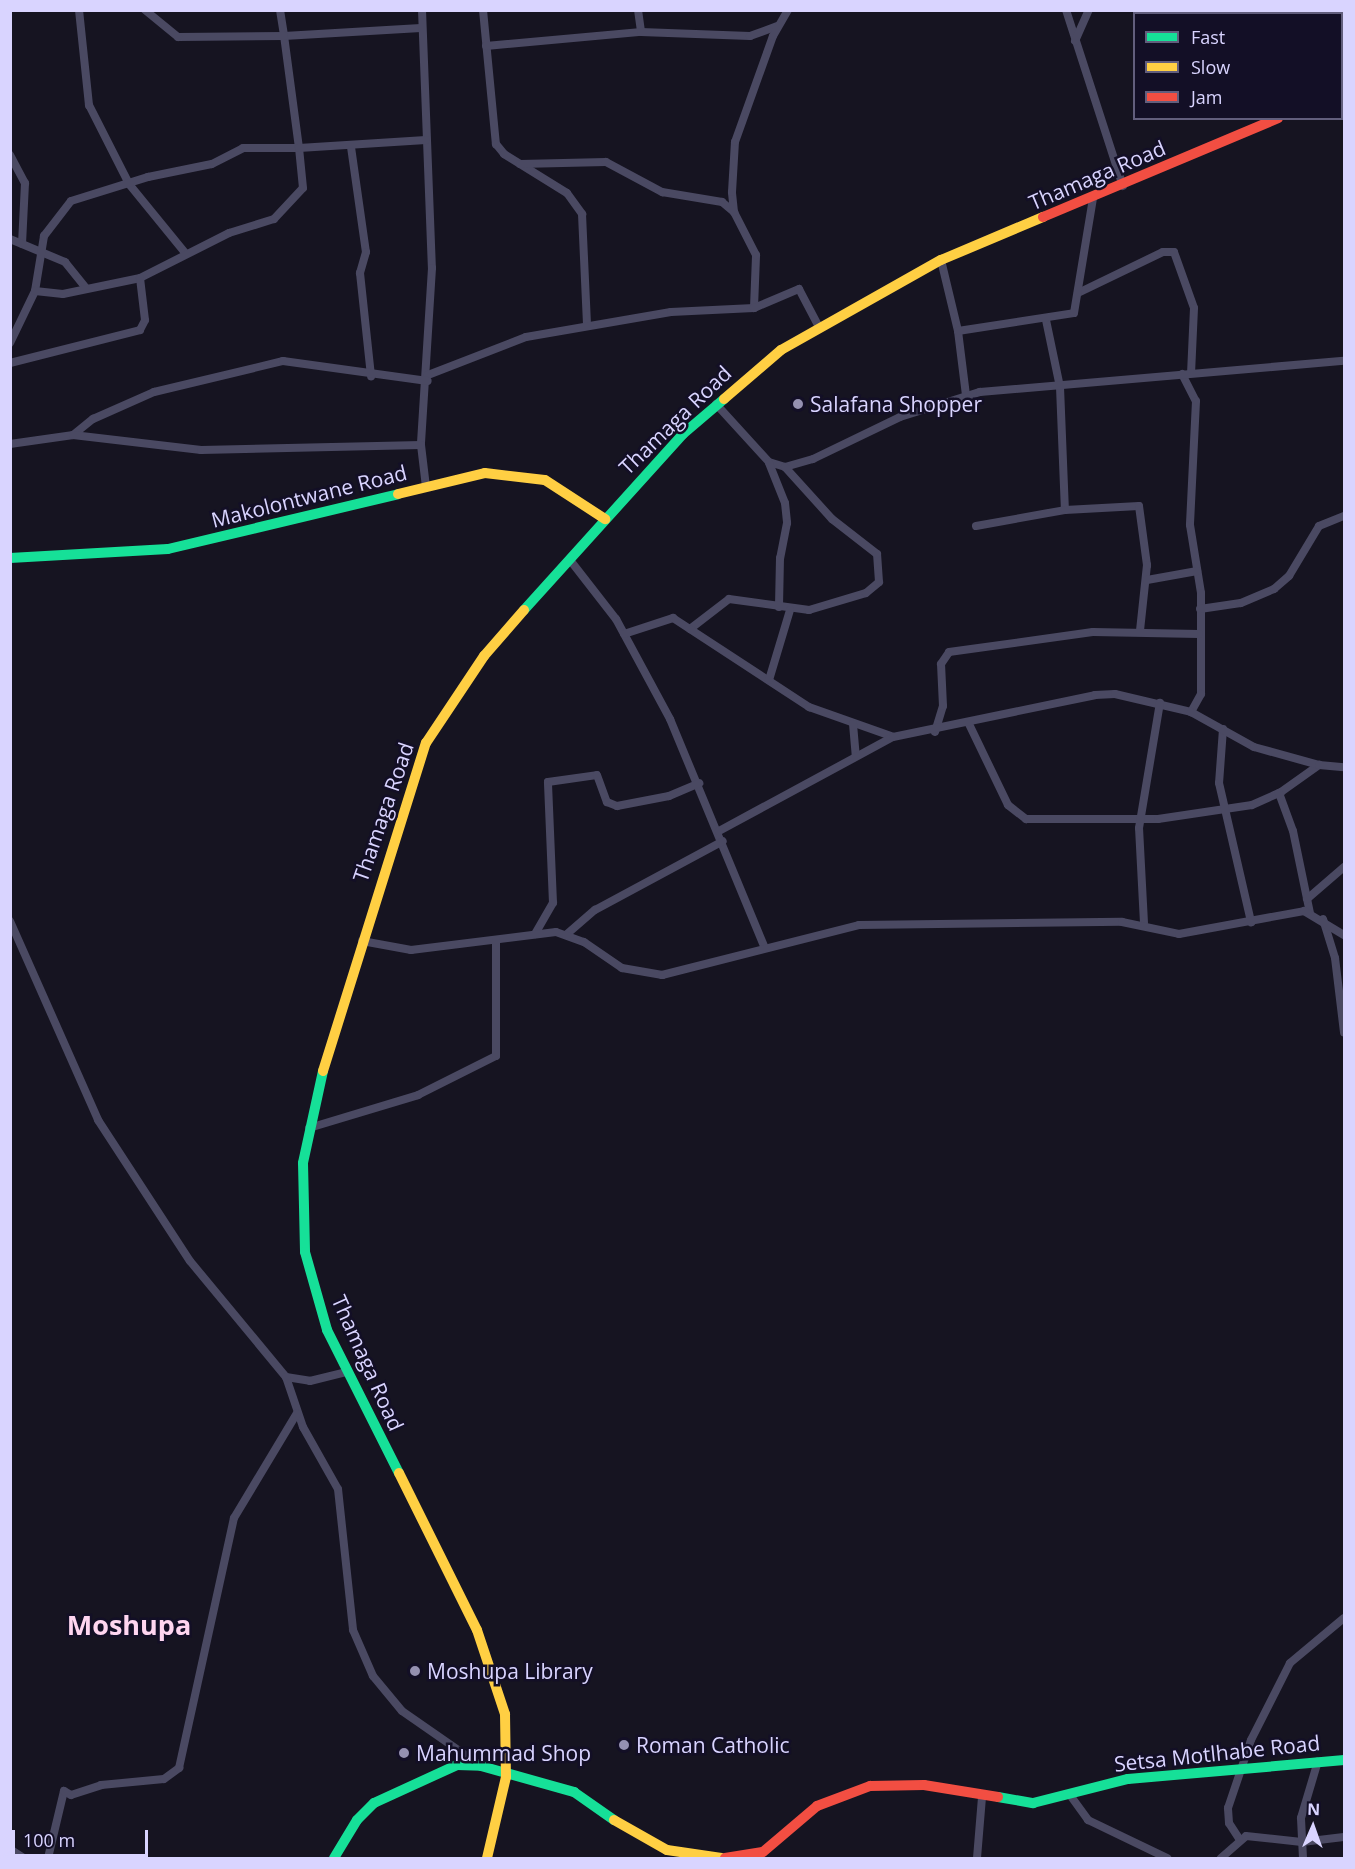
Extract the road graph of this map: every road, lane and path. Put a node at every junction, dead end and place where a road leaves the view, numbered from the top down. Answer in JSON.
{"nodes":[{"id":1,"x":79,"y":10,"type":"edge"},
{"id":2,"x":145,"y":10,"type":"edge"},
{"id":3,"x":280,"y":10,"type":"edge"},
{"id":4,"x":422,"y":10,"type":"edge"},
{"id":5,"x":483,"y":10,"type":"edge"},
{"id":6,"x":639,"y":10,"type":"edge"},
{"id":7,"x":788,"y":10,"type":"edge"},
{"id":8,"x":1066,"y":10,"type":"edge"},
{"id":9,"x":1089,"y":10,"type":"edge"},
{"id":10,"x":777,"y":26,"type":"junction"},
{"id":11,"x":421,"y":28,"type":"junction"},
{"id":12,"x":641,"y":32,"type":"junction"},
{"id":13,"x":284,"y":36,"type":"junction"},
{"id":14,"x":1075,"y":41,"type":"junction"},
{"id":15,"x":486,"y":46,"type":"junction"},
{"id":16,"x":1256,"y":123,"type":"edge"},
{"id":17,"x":426,"y":140,"type":"junction"},
{"id":18,"x":351,"y":147,"type":"junction"},
{"id":19,"x":299,"y":148,"type":"junction"},
{"id":20,"x":10,"y":155,"type":"edge"},
{"id":21,"x":520,"y":164,"type":"junction"},
{"id":22,"x":129,"y":184,"type":"junction"},
{"id":23,"x":1123,"y":186,"type":"junction"},
{"id":24,"x":1093,"y":198,"type":"junction"},
{"id":25,"x":734,"y":212,"type":"junction"},
{"id":26,"x":10,"y":239,"type":"edge"},
{"id":27,"x":22,"y":244,"type":"junction"},
{"id":28,"x":41,"y":251,"type":"junction"},
{"id":29,"x":186,"y":254,"type":"junction"},
{"id":30,"x":941,"y":260,"type":"junction"},
{"id":31,"x":140,"y":278,"type":"junction"},
{"id":32,"x":86,"y":288,"type":"junction"},
{"id":33,"x":35,"y":291,"type":"junction"},
{"id":34,"x":1078,"y":292,"type":"junction"},
{"id":35,"x":754,"y":308,"type":"junction"},
{"id":36,"x":1046,"y":320,"type":"junction"},
{"id":37,"x":587,"y":324,"type":"junction"},
{"id":38,"x":819,"y":327,"type":"junction"},
{"id":39,"x":958,"y":331,"type":"junction"},
{"id":40,"x":10,"y":344,"type":"edge"},
{"id":41,"x":1344,"y":361,"type":"edge"},
{"id":42,"x":10,"y":363,"type":"edge"},
{"id":43,"x":1187,"y":373,"type":"junction"},
{"id":44,"x":371,"y":376,"type":"junction"},
{"id":45,"x":428,"y":378,"type":"junction"},
{"id":46,"x":1060,"y":387,"type":"junction"},
{"id":47,"x":966,"y":395,"type":"junction"},
{"id":48,"x":716,"y":404,"type":"junction"},
{"id":49,"x":73,"y":435,"type":"junction"},
{"id":50,"x":10,"y":444,"type":"edge"},
{"id":51,"x":422,"y":445,"type":"junction"},
{"id":52,"x":769,"y":462,"type":"junction"},
{"id":53,"x":785,"y":467,"type":"junction"},
{"id":54,"x":426,"y":487,"type":"junction"},
{"id":55,"x":1065,"y":510,"type":"junction"},
{"id":56,"x":1344,"y":516,"type":"edge"},
{"id":57,"x":604,"y":519,"type":"junction"},
{"id":58,"x":976,"y":526,"type":"dead end"},
{"id":59,"x":10,"y":558,"type":"edge"},
{"id":60,"x":570,"y":560,"type":"junction"},
{"id":61,"x":1197,"y":571,"type":"junction"},
{"id":62,"x":1147,"y":580,"type":"junction"},
{"id":63,"x":779,"y":608,"type":"junction"},
{"id":64,"x":1200,"y":609,"type":"junction"},
{"id":65,"x":790,"y":610,"type":"junction"},
{"id":66,"x":690,"y":629,"type":"junction"},
{"id":67,"x":1140,"y":631,"type":"junction"},
{"id":68,"x":624,"y":634,"type":"junction"},
{"id":69,"x":1199,"y":634,"type":"junction"},
{"id":70,"x":769,"y":680,"type":"junction"},
{"id":71,"x":1160,"y":703,"type":"junction"},
{"id":72,"x":1191,"y":712,"type":"junction"},
{"id":73,"x":853,"y":724,"type":"junction"},
{"id":74,"x":969,"y":724,"type":"junction"},
{"id":75,"x":1223,"y":729,"type":"junction"},
{"id":76,"x":935,"y":732,"type":"junction"},
{"id":77,"x":893,"y":737,"type":"junction"},
{"id":78,"x":856,"y":756,"type":"junction"},
{"id":79,"x":1319,"y":765,"type":"junction"},
{"id":80,"x":1344,"y":767,"type":"edge"},
{"id":81,"x":699,"y":783,"type":"junction"},
{"id":82,"x":1279,"y":793,"type":"junction"},
{"id":83,"x":1223,"y":810,"type":"junction"},
{"id":84,"x":1141,"y":819,"type":"junction"},
{"id":85,"x":719,"y":831,"type":"junction"},
{"id":86,"x":723,"y":841,"type":"junction"},
{"id":87,"x":1344,"y":867,"type":"edge"},
{"id":88,"x":1307,"y":899,"type":"junction"},
{"id":89,"x":1310,"y":913,"type":"junction"},
{"id":90,"x":1323,"y":919,"type":"junction"},
{"id":91,"x":10,"y":921,"type":"edge"},
{"id":92,"x":1251,"y":922,"type":"junction"},
{"id":93,"x":1144,"y":923,"type":"junction"},
{"id":94,"x":535,"y":934,"type":"junction"},
{"id":95,"x":567,"y":934,"type":"junction"},
{"id":96,"x":1344,"y":935,"type":"edge"},
{"id":97,"x":496,"y":940,"type":"junction"},
{"id":98,"x":362,"y":941,"type":"junction"},
{"id":99,"x":765,"y":948,"type":"junction"},
{"id":100,"x":1344,"y":1032,"type":"edge"},
{"id":101,"x":309,"y":1128,"type":"junction"},
{"id":102,"x":346,"y":1372,"type":"junction"},
{"id":103,"x":285,"y":1377,"type":"junction"},
{"id":104,"x":297,"y":1413,"type":"junction"},
{"id":105,"x":1344,"y":1618,"type":"edge"},
{"id":106,"x":1344,"y":1760,"type":"edge"},
{"id":107,"x":1318,"y":1761,"type":"junction"},
{"id":108,"x":481,"y":1766,"type":"junction"},
{"id":109,"x":1240,"y":1768,"type":"junction"},
{"id":110,"x":506,"y":1777,"type":"junction"},
{"id":111,"x":1070,"y":1795,"type":"junction"},
{"id":112,"x":982,"y":1797,"type":"junction"},
{"id":113,"x":1344,"y":1837,"type":"edge"},
{"id":114,"x":1240,"y":1840,"type":"junction"},
{"id":115,"x":1302,"y":1842,"type":"junction"},
{"id":116,"x":10,"y":1849,"type":"edge"},
{"id":117,"x":24,"y":1858,"type":"edge"},
{"id":118,"x":48,"y":1858,"type":"edge"},
{"id":119,"x":334,"y":1858,"type":"edge"},
{"id":120,"x":487,"y":1858,"type":"edge"},
{"id":121,"x":723,"y":1858,"type":"edge"},
{"id":122,"x":977,"y":1858,"type":"edge"},
{"id":123,"x":1167,"y":1858,"type":"edge"},
{"id":124,"x":1221,"y":1858,"type":"edge"},
{"id":125,"x":1303,"y":1858,"type":"edge"}],
"edges":[{"from":1,"to":22,"type":"street"},
{"from":2,"to":13,"type":"street"},
{"from":3,"to":13,"type":"street"},
{"from":4,"to":11,"type":"street"},
{"from":5,"to":15,"type":"street"},
{"from":6,"to":12,"type":"street"},
{"from":7,"to":10,"type":"street"},
{"from":8,"to":14,"type":"street"},
{"from":9,"to":14,"type":"street"},
{"from":10,"to":12,"type":"street"},
{"from":10,"to":25,"type":"street"},
{"from":11,"to":13,"type":"street"},
{"from":11,"to":17,"type":"street"},
{"from":12,"to":15,"type":"street"},
{"from":13,"to":19,"type":"street"},
{"from":14,"to":23,"type":"street"},
{"from":15,"to":21,"type":"street"},
{"from":16,"to":23,"type":"main road","name":"Thamaga Road"},
{"from":17,"to":18,"type":"street"},
{"from":17,"to":45,"type":"street"},
{"from":18,"to":19,"type":"street"},
{"from":18,"to":44,"type":"street"},
{"from":19,"to":22,"type":"street"},
{"from":19,"to":29,"type":"street"},
{"from":20,"to":27,"type":"street"},
{"from":21,"to":25,"type":"street"},
{"from":21,"to":37,"type":"street"},
{"from":22,"to":28,"type":"street"},
{"from":22,"to":29,"type":"street"},
{"from":23,"to":24,"type":"main road","name":"Thamaga Road"},
{"from":24,"to":30,"type":"main road","name":"Thamaga Road"},
{"from":24,"to":34,"type":"street"},
{"from":25,"to":35,"type":"street"},
{"from":26,"to":27,"type":"street"},
{"from":27,"to":28,"type":"street"},
{"from":28,"to":32,"type":"street"},
{"from":28,"to":33,"type":"street"},
{"from":29,"to":31,"type":"street"},
{"from":30,"to":38,"type":"main road","name":"Thamaga Road"},
{"from":30,"to":39,"type":"street"},
{"from":31,"to":32,"type":"street"},
{"from":31,"to":42,"type":"street"},
{"from":32,"to":33,"type":"street"},
{"from":33,"to":40,"type":"street"},
{"from":34,"to":36,"type":"street"},
{"from":34,"to":43,"type":"street"},
{"from":35,"to":37,"type":"street"},
{"from":35,"to":38,"type":"street"},
{"from":36,"to":39,"type":"street"},
{"from":36,"to":46,"type":"street"},
{"from":37,"to":45,"type":"street"},
{"from":38,"to":48,"type":"main road","name":"Thamaga Road"},
{"from":39,"to":47,"type":"street"},
{"from":41,"to":43,"type":"street"},
{"from":43,"to":46,"type":"street"},
{"from":43,"to":61,"type":"street"},
{"from":44,"to":45,"type":"street"},
{"from":44,"to":49,"type":"street"},
{"from":45,"to":51,"type":"street"},
{"from":46,"to":47,"type":"street"},
{"from":46,"to":55,"type":"street"},
{"from":47,"to":53,"type":"street"},
{"from":48,"to":52,"type":"street"},
{"from":48,"to":57,"type":"main road","name":"Thamaga Road"},
{"from":49,"to":50,"type":"street"},
{"from":49,"to":51,"type":"street"},
{"from":51,"to":54,"type":"street"},
{"from":52,"to":53,"type":"street"},
{"from":52,"to":63,"type":"street"},
{"from":53,"to":65,"type":"street"},
{"from":54,"to":57,"type":"main road","name":"Makolontwane Road"},
{"from":54,"to":59,"type":"main road","name":"Makolontwane Road"},
{"from":55,"to":58,"type":"street"},
{"from":55,"to":62,"type":"street"},
{"from":56,"to":64,"type":"street"},
{"from":57,"to":60,"type":"main road","name":"Thamaga Road"},
{"from":60,"to":68,"type":"street"},
{"from":60,"to":98,"type":"main road","name":"Thamaga Road"},
{"from":61,"to":62,"type":"street"},
{"from":61,"to":64,"type":"street"},
{"from":62,"to":67,"type":"street"},
{"from":63,"to":65,"type":"street"},
{"from":63,"to":66,"type":"street"},
{"from":64,"to":69,"type":"street"},
{"from":65,"to":70,"type":"street"},
{"from":66,"to":68,"type":"street"},
{"from":66,"to":70,"type":"street"},
{"from":67,"to":69,"type":"street"},
{"from":67,"to":76,"type":"street"},
{"from":68,"to":81,"type":"street"},
{"from":69,"to":72,"type":"street"},
{"from":70,"to":73,"type":"street"},
{"from":71,"to":72,"type":"street"},
{"from":71,"to":74,"type":"street"},
{"from":71,"to":84,"type":"street"},
{"from":72,"to":75,"type":"street"},
{"from":73,"to":77,"type":"street"},
{"from":73,"to":78,"type":"street"},
{"from":74,"to":76,"type":"street"},
{"from":74,"to":84,"type":"street"},
{"from":75,"to":79,"type":"street"},
{"from":75,"to":83,"type":"street"},
{"from":76,"to":77,"type":"street"},
{"from":77,"to":78,"type":"street"},
{"from":78,"to":85,"type":"street"},
{"from":79,"to":80,"type":"street"},
{"from":79,"to":82,"type":"street"},
{"from":81,"to":85,"type":"street"},
{"from":81,"to":94,"type":"street"},
{"from":82,"to":83,"type":"street"},
{"from":82,"to":88,"type":"street"},
{"from":83,"to":84,"type":"street"},
{"from":83,"to":92,"type":"street"},
{"from":84,"to":93,"type":"street"},
{"from":85,"to":86,"type":"street"},
{"from":86,"to":95,"type":"street"},
{"from":86,"to":99,"type":"street"},
{"from":87,"to":88,"type":"street"},
{"from":88,"to":89,"type":"street"},
{"from":89,"to":90,"type":"street"},
{"from":89,"to":92,"type":"street"},
{"from":90,"to":96,"type":"street"},
{"from":90,"to":100,"type":"street"},
{"from":91,"to":103,"type":"street"},
{"from":92,"to":93,"type":"street"},
{"from":93,"to":99,"type":"street"},
{"from":94,"to":95,"type":"street"},
{"from":94,"to":97,"type":"street"},
{"from":95,"to":99,"type":"street"},
{"from":97,"to":98,"type":"street"},
{"from":97,"to":101,"type":"street"},
{"from":98,"to":101,"type":"main road","name":"Thamaga Road"},
{"from":101,"to":102,"type":"main road","name":"Thamaga Road"},
{"from":102,"to":103,"type":"street"},
{"from":102,"to":110,"type":"main road","name":"Thamaga Road"},
{"from":103,"to":104,"type":"street"},
{"from":104,"to":108,"type":"street"},
{"from":104,"to":118,"type":"street"},
{"from":105,"to":109,"type":"street"},
{"from":106,"to":107,"type":"main road","name":"Setsa Motlhabe Road"},
{"from":107,"to":109,"type":"main road","name":"Setsa Motlhabe Road"},
{"from":107,"to":115,"type":"street"},
{"from":108,"to":110,"type":"main road","name":"Setsa Motlhabe Road"},
{"from":108,"to":119,"type":"main road"},
{"from":109,"to":111,"type":"main road","name":"Setsa Motlhabe Road"},
{"from":109,"to":114,"type":"street"},
{"from":110,"to":120,"type":"main road","name":"Thamaga Road"},
{"from":110,"to":121,"type":"main road","name":"Setsa Motlhabe Road"},
{"from":111,"to":112,"type":"main road","name":"Setsa Motlhabe Road"},
{"from":111,"to":123,"type":"street"},
{"from":112,"to":121,"type":"main road","name":"Setsa Motlhabe Road"},
{"from":112,"to":122,"type":"street"},
{"from":113,"to":115,"type":"street"},
{"from":114,"to":115,"type":"street"},
{"from":114,"to":124,"type":"street"},
{"from":115,"to":125,"type":"street"},
{"from":116,"to":117,"type":"street"}]}
